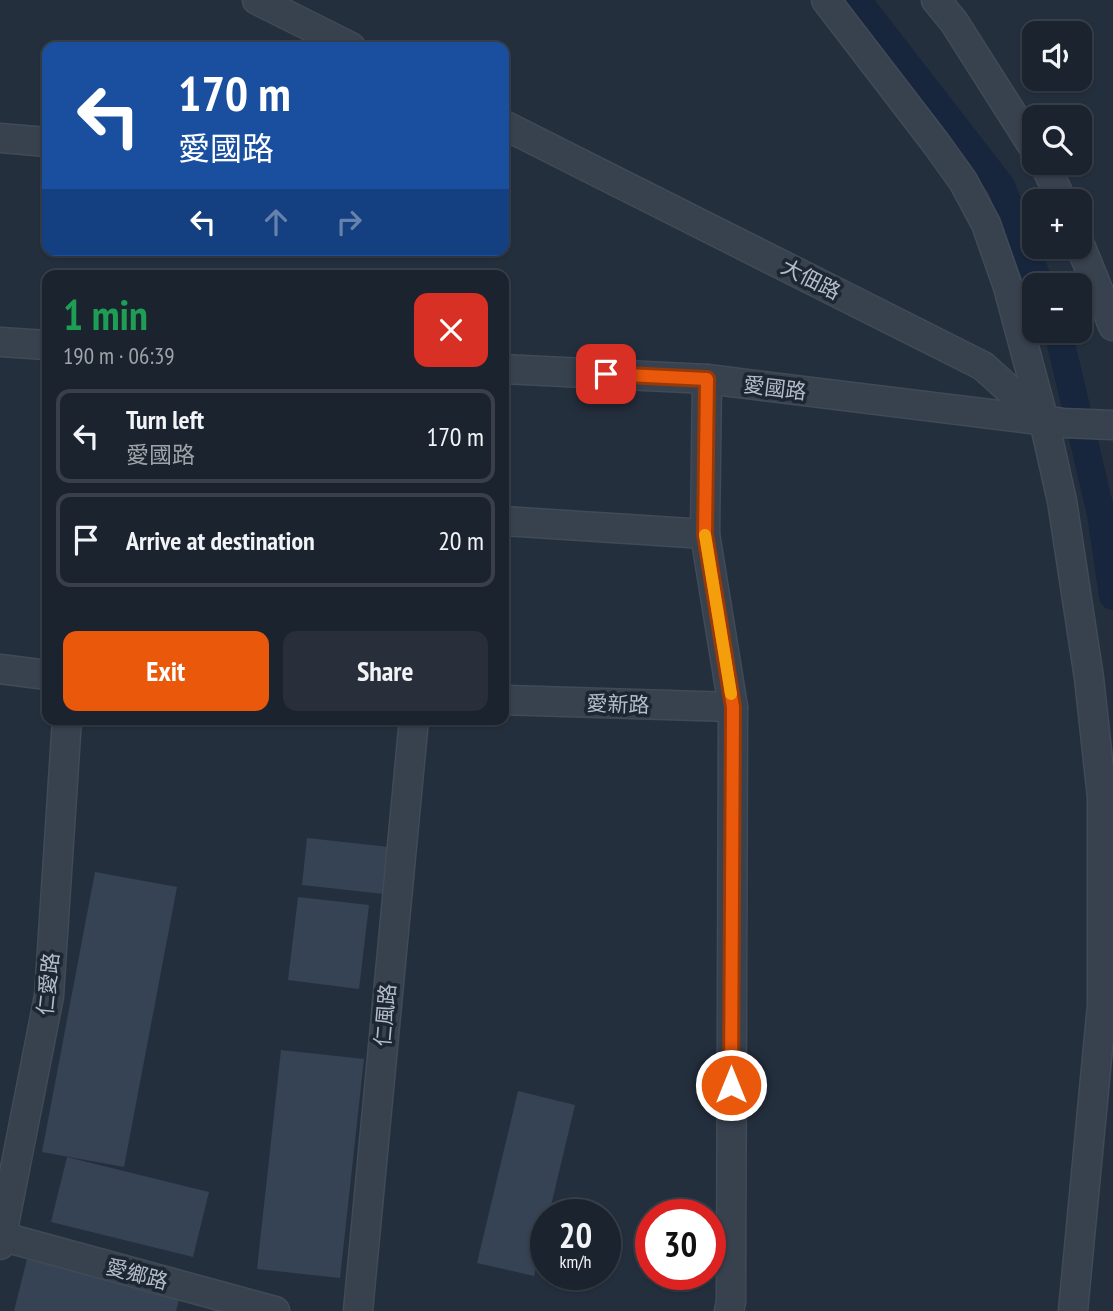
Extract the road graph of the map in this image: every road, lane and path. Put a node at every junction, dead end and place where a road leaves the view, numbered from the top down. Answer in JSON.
{"nodes":[{"id":1,"x":257,"y":0,"type":"edge"},
{"id":2,"x":826,"y":0,"type":"edge"},
{"id":3,"x":936,"y":0,"type":"edge"},
{"id":4,"x":341,"y":42,"type":"edge"},
{"id":5,"x":509,"y":128,"type":"edge"},
{"id":6,"x":1022,"y":129,"type":"edge"},
{"id":7,"x":0,"y":138,"type":"edge"},
{"id":8,"x":42,"y":142,"type":"edge"},
{"id":9,"x":1086,"y":259,"type":"edge"},
{"id":10,"x":1113,"y":326,"type":"edge"},
{"id":11,"x":0,"y":342,"type":"edge"},
{"id":12,"x":42,"y":345,"type":"edge"},
{"id":13,"x":509,"y":369,"type":"edge"},
{"id":14,"x":707,"y":379,"type":"junction"},
{"id":15,"x":1054,"y":422,"type":"junction"},
{"id":16,"x":1113,"y":425,"type":"edge"},
{"id":17,"x":509,"y":521,"type":"edge"},
{"id":18,"x":705,"y":534,"type":"junction"},
{"id":19,"x":0,"y":669,"type":"edge"},
{"id":20,"x":42,"y":674,"type":"edge"},
{"id":21,"x":509,"y":700,"type":"edge"},
{"id":22,"x":733,"y":707,"type":"junction"},
{"id":23,"x":67,"y":725,"type":"edge"},
{"id":24,"x":413,"y":725,"type":"edge"},
{"id":25,"x":1,"y":1239,"type":"edge"},
{"id":26,"x":275,"y":1311,"type":"edge"},
{"id":27,"x":358,"y":1311,"type":"edge"},
{"id":28,"x":729,"y":1311,"type":"edge"},
{"id":29,"x":1073,"y":1311,"type":"edge"}],
"edges":[{"from":1,"to":4,"type":"street"},
{"from":2,"to":15,"type":"street"},
{"from":3,"to":6,"type":"street"},
{"from":5,"to":15,"type":"street","name":"大佃路"},
{"from":7,"to":8,"type":"street"},
{"from":9,"to":10,"type":"street"},
{"from":11,"to":12,"type":"street"},
{"from":13,"to":14,"type":"street","name":"愛國路"},
{"from":14,"to":15,"type":"street","name":"愛國路"},
{"from":14,"to":18,"type":"street"},
{"from":15,"to":16,"type":"street"},
{"from":15,"to":29,"type":"street"},
{"from":17,"to":18,"type":"street"},
{"from":18,"to":22,"type":"street"},
{"from":19,"to":20,"type":"street"},
{"from":21,"to":22,"type":"street","name":"愛新路"},
{"from":22,"to":28,"type":"street"},
{"from":23,"to":25,"type":"street","name":"仁愛路"},
{"from":24,"to":27,"type":"street","name":"仁風路"},
{"from":25,"to":26,"type":"street","name":"愛鄉路"}]}
